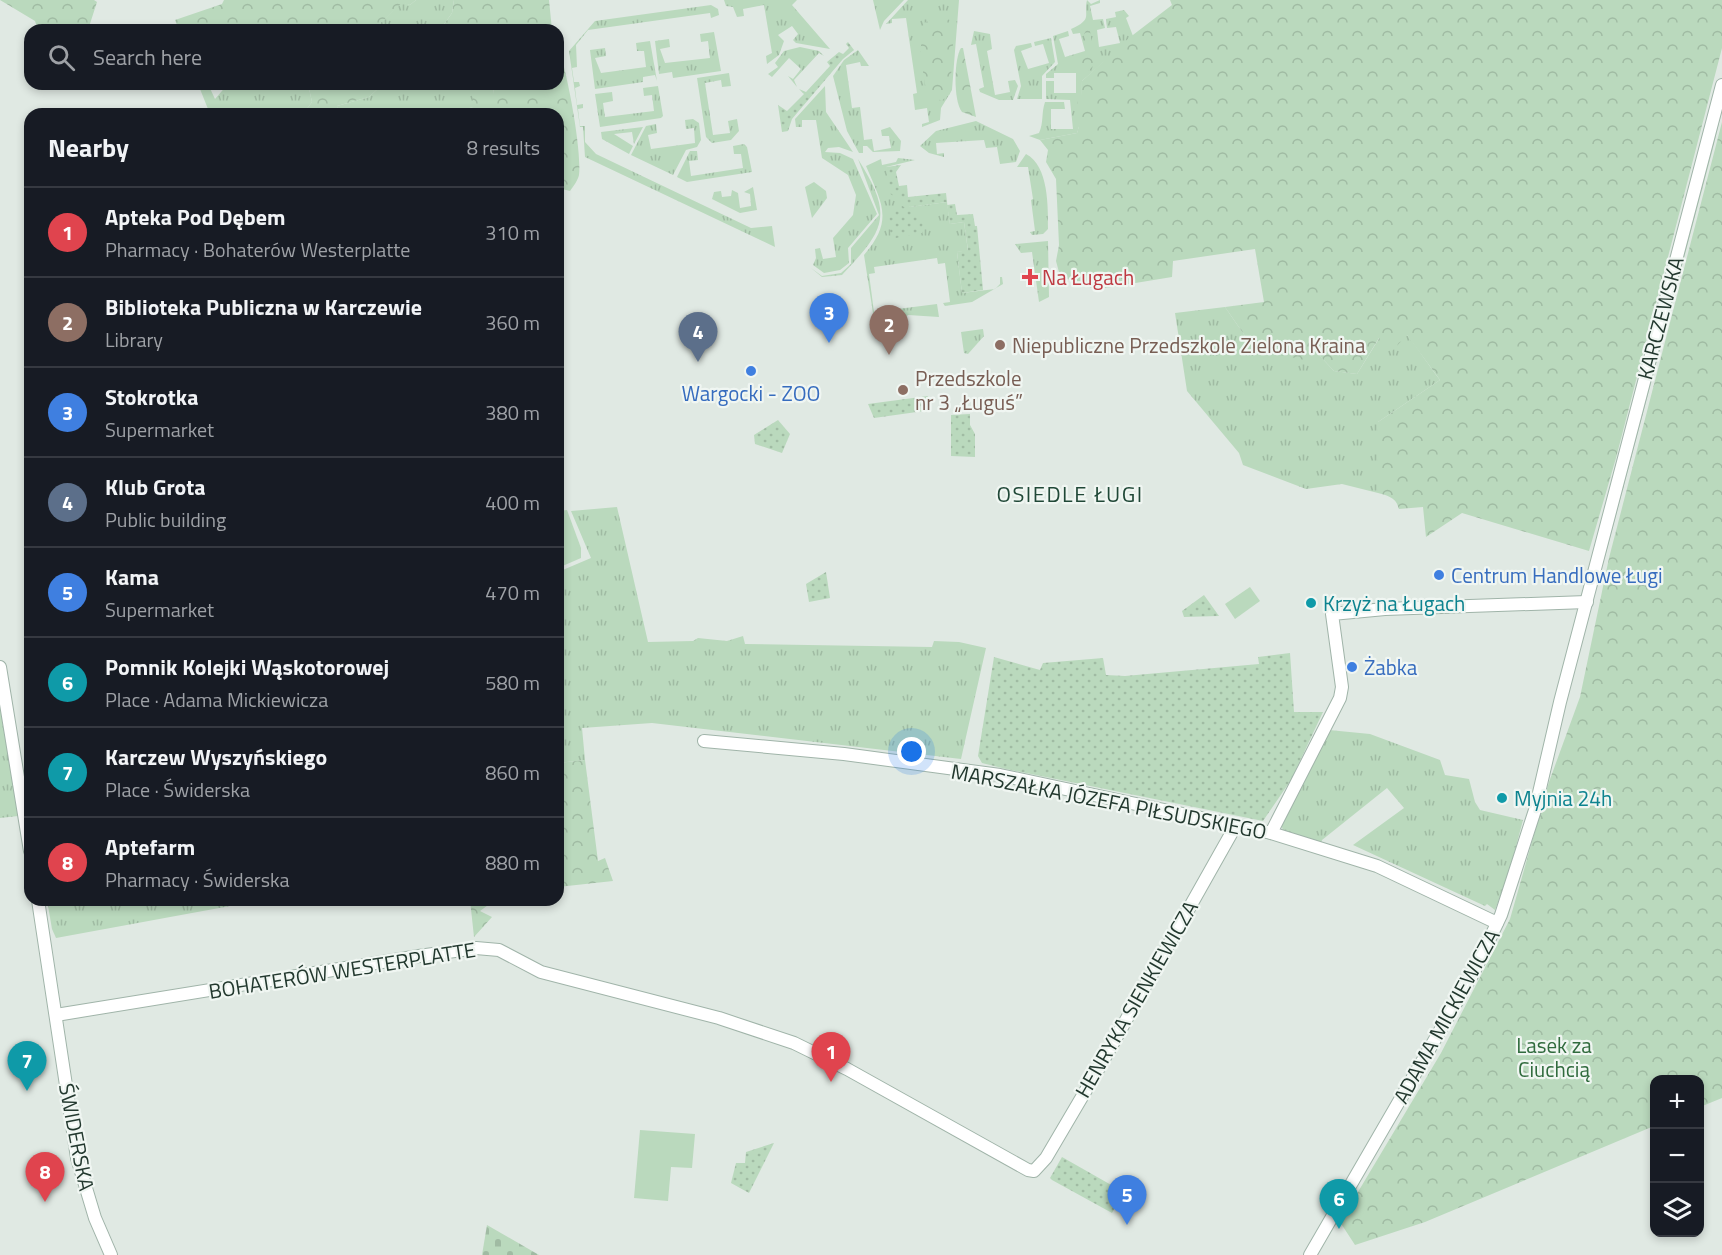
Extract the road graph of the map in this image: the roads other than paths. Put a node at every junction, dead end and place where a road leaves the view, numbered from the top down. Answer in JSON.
{"nodes":[{"id":1,"x":1722,"y":85,"type":"edge"},
{"id":2,"x":1599,"y":552,"type":"joint"},
{"id":3,"x":1587,"y":602,"type":"junction"},
{"id":4,"x":0,"y":667,"type":"edge"},
{"id":5,"x":704,"y":741,"type":"dead end"},
{"id":6,"x":24,"y":814,"type":"edge"},
{"id":7,"x":1236,"y":825,"type":"junction"},
{"id":8,"x":1271,"y":833,"type":"junction"},
{"id":9,"x":39,"y":906,"type":"edge"},
{"id":10,"x":1497,"y":923,"type":"junction"},
{"id":11,"x":56,"y":1015,"type":"junction"},
{"id":12,"x":825,"y":1058,"type":"joint"},
{"id":13,"x":111,"y":1255,"type":"edge"},
{"id":14,"x":1310,"y":1255,"type":"edge"}],
"edges":[{"from":1,"to":2,"type":"street","name":"KARCZEWSKA"},
{"from":2,"to":3,"type":"street","name":"ADAMA MICKIEWICZA"},
{"from":3,"to":8,"type":"street"},
{"from":3,"to":10,"type":"street","name":"ADAMA MICKIEWICZA"},
{"from":4,"to":6,"type":"street"},
{"from":5,"to":7,"type":"street","name":"MARSZAŁKA JÓZEFA PIŁSUDSKIEGO"},
{"from":7,"to":8,"type":"street","name":"MARSZAŁKA JÓZEFA PIŁSUDSKIEGO"},
{"from":7,"to":12,"type":"street","name":"HENRYKA SIENKIEWICZA"},
{"from":8,"to":10,"type":"street","name":"MARSZAŁKA JÓZEFA PIŁSUDSKIEGO"},
{"from":9,"to":11,"type":"street","name":"ŚWIDERSKA"},
{"from":10,"to":14,"type":"street","name":"ADAMA MICKIEWICZA"},
{"from":11,"to":12,"type":"street","name":"BOHATERÓW WESTERPLATTE"},
{"from":11,"to":13,"type":"street","name":"ŚWIDERSKA"}]}
